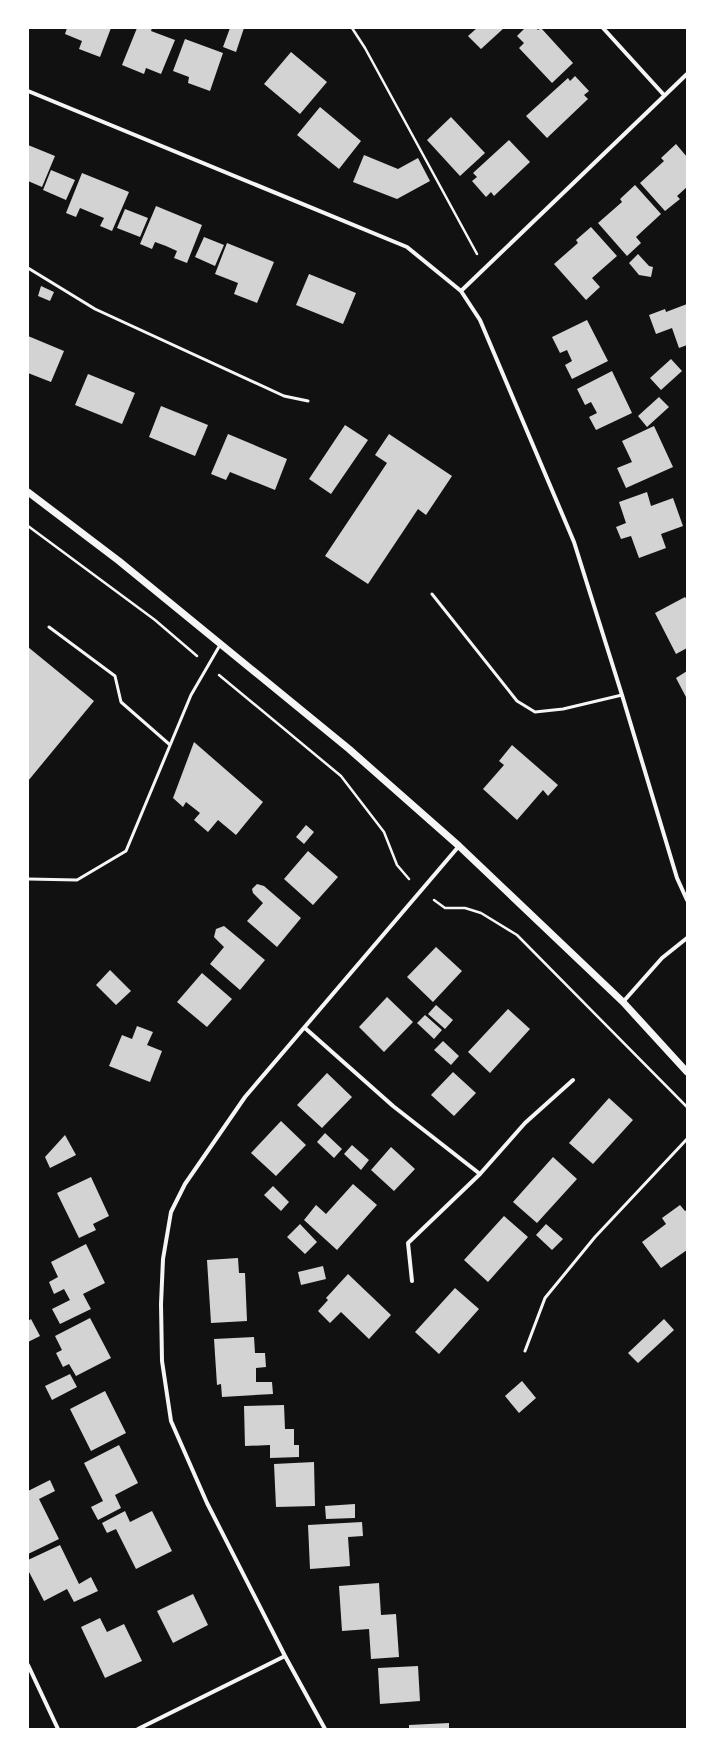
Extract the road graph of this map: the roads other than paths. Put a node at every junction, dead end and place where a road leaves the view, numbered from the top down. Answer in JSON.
{"nodes":[{"id":1,"x":603,"y":28,"type":"edge"},
{"id":2,"x":687,"y":74,"type":"edge"},
{"id":3,"x":28,"y":91,"type":"edge"},
{"id":4,"x":664,"y":95,"type":"junction"},
{"id":5,"x":28,"y":268,"type":"edge"},
{"id":6,"x":461,"y":291,"type":"junction"},
{"id":7,"x":308,"y":401,"type":"dead end"},
{"id":8,"x":28,"y":492,"type":"edge"},
{"id":9,"x":432,"y":594,"type":"dead end"},
{"id":10,"x":49,"y":627,"type":"dead end"},
{"id":11,"x":220,"y":643,"type":"junction"},
{"id":12,"x":622,"y":695,"type":"junction"},
{"id":13,"x":169,"y":744,"type":"junction"},
{"id":14,"x":459,"y":846,"type":"junction"},
{"id":15,"x":28,"y":879,"type":"edge"},
{"id":16,"x":687,"y":900,"type":"edge"},
{"id":17,"x":687,"y":938,"type":"edge"},
{"id":18,"x":623,"y":1002,"type":"junction"},
{"id":19,"x":305,"y":1028,"type":"junction"},
{"id":20,"x":687,"y":1072,"type":"edge"},
{"id":21,"x":572,"y":1080,"type":"dead end"},
{"id":22,"x":687,"y":1139,"type":"edge"},
{"id":23,"x":480,"y":1174,"type":"junction"},
{"id":24,"x":412,"y":1281,"type":"dead end"},
{"id":25,"x":525,"y":1351,"type":"dead end"},
{"id":26,"x":285,"y":1656,"type":"junction"},
{"id":27,"x":28,"y":1665,"type":"edge"},
{"id":28,"x":58,"y":1729,"type":"edge"},
{"id":29,"x":138,"y":1729,"type":"edge"},
{"id":30,"x":325,"y":1729,"type":"edge"}],
"edges":[{"from":1,"to":4,"type":"street"},
{"from":2,"to":4,"type":"street"},
{"from":3,"to":6,"type":"street"},
{"from":4,"to":6,"type":"street"},
{"from":5,"to":7,"type":"lane"},
{"from":6,"to":12,"type":"street"},
{"from":8,"to":11,"type":"street"},
{"from":9,"to":12,"type":"lane"},
{"from":10,"to":13,"type":"lane"},
{"from":11,"to":13,"type":"lane"},
{"from":11,"to":14,"type":"street"},
{"from":12,"to":16,"type":"street"},
{"from":13,"to":15,"type":"lane"},
{"from":14,"to":18,"type":"street"},
{"from":14,"to":19,"type":"street"},
{"from":17,"to":18,"type":"street"},
{"from":18,"to":20,"type":"street"},
{"from":19,"to":23,"type":"street"},
{"from":19,"to":26,"type":"street"},
{"from":21,"to":23,"type":"street"},
{"from":22,"to":25,"type":"lane"},
{"from":23,"to":24,"type":"street"},
{"from":26,"to":29,"type":"street"},
{"from":26,"to":30,"type":"street"},
{"from":27,"to":28,"type":"street"}]}
